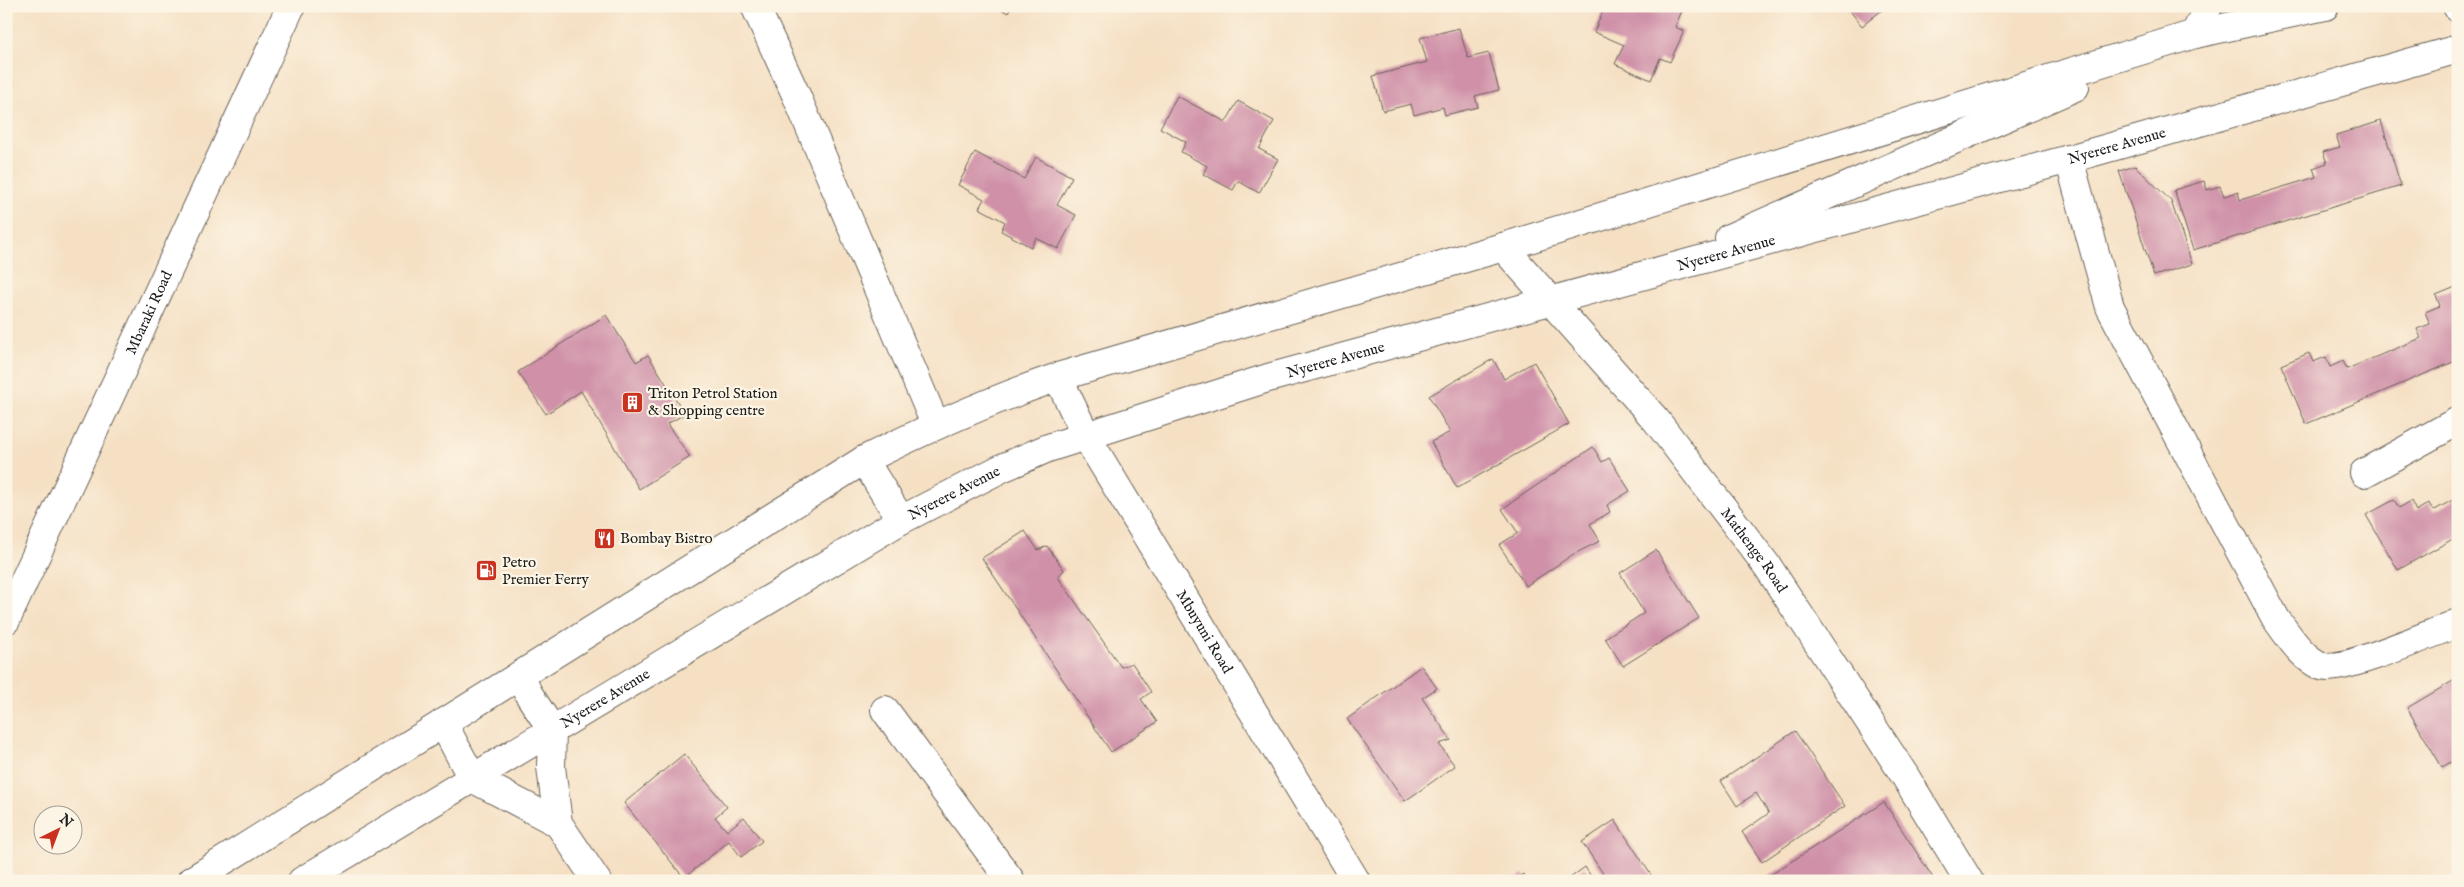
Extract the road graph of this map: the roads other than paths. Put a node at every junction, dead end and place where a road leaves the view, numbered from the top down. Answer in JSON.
{"nodes":[{"id":1,"x":291,"y":6,"type":"edge"},
{"id":2,"x":755,"y":6,"type":"edge"},
{"id":3,"x":2208,"y":6,"type":"edge"},
{"id":4,"x":2325,"y":6,"type":"edge"},
{"id":5,"x":2196,"y":34,"type":"junction"},
{"id":6,"x":2458,"y":49,"type":"edge"},
{"id":7,"x":2069,"y":159,"type":"junction"},
{"id":8,"x":1503,"y":247,"type":"junction"},
{"id":9,"x":1642,"y":276,"type":"junction"},
{"id":10,"x":1552,"y":301,"type":"junction"},
{"id":11,"x":1058,"y":378,"type":"junction"},
{"id":12,"x":2458,"y":421,"type":"edge"},
{"id":13,"x":936,"y":424,"type":"junction"},
{"id":14,"x":1086,"y":436,"type":"junction"},
{"id":15,"x":864,"y":460,"type":"junction"},
{"id":16,"x":2364,"y":473,"type":"dead end"},
{"id":17,"x":901,"y":520,"type":"junction"},
{"id":18,"x":6,"y":620,"type":"edge"},
{"id":19,"x":2458,"y":623,"type":"edge"},
{"id":20,"x":520,"y":675,"type":"junction"},
{"id":21,"x":885,"y":710,"type":"dead end"},
{"id":22,"x":444,"y":723,"type":"junction"},
{"id":23,"x":552,"y":730,"type":"junction"},
{"id":24,"x":472,"y":778,"type":"junction"},
{"id":25,"x":558,"y":823,"type":"junction"},
{"id":26,"x":191,"y":881,"type":"edge"},
{"id":27,"x":302,"y":881,"type":"edge"},
{"id":28,"x":597,"y":881,"type":"edge"},
{"id":29,"x":1011,"y":881,"type":"edge"},
{"id":30,"x":1356,"y":881,"type":"edge"},
{"id":31,"x":1969,"y":881,"type":"edge"}],
"edges":[{"from":1,"to":18,"type":"main road","name":"Mbaraki Road"},
{"from":2,"to":13,"type":"main road"},
{"from":3,"to":5,"type":"main road"},
{"from":4,"to":5,"type":"main road"},
{"from":5,"to":8,"type":"main road"},
{"from":5,"to":9,"type":"main road"},
{"from":6,"to":7,"type":"main road","name":"Nyerere Avenue"},
{"from":7,"to":9,"type":"main road","name":"Nyerere Avenue"},
{"from":7,"to":19,"type":"main road"},
{"from":8,"to":10,"type":"main road","name":"Mathenge Road"},
{"from":8,"to":11,"type":"main road"},
{"from":9,"to":10,"type":"main road","name":"Nyerere Avenue"},
{"from":10,"to":14,"type":"main road","name":"Nyerere Avenue"},
{"from":10,"to":31,"type":"main road","name":"Mathenge Road"},
{"from":11,"to":13,"type":"main road"},
{"from":11,"to":14,"type":"main road","name":"Mbuyuni Road"},
{"from":12,"to":16,"type":"main road"},
{"from":13,"to":15,"type":"main road"},
{"from":14,"to":17,"type":"main road","name":"Nyerere Avenue"},
{"from":14,"to":30,"type":"main road","name":"Mbuyuni Road"},
{"from":15,"to":17,"type":"main road"},
{"from":15,"to":20,"type":"main road"},
{"from":17,"to":23,"type":"main road","name":"Nyerere Avenue"},
{"from":20,"to":22,"type":"main road"},
{"from":20,"to":23,"type":"main road"},
{"from":21,"to":29,"type":"main road"},
{"from":22,"to":24,"type":"main road"},
{"from":22,"to":26,"type":"main road"},
{"from":23,"to":24,"type":"main road","name":"Nyerere Avenue"},
{"from":23,"to":25,"type":"main road"},
{"from":24,"to":25,"type":"main road"},
{"from":24,"to":27,"type":"main road","name":"Nyerere Avenue"},
{"from":25,"to":28,"type":"main road"}]}
